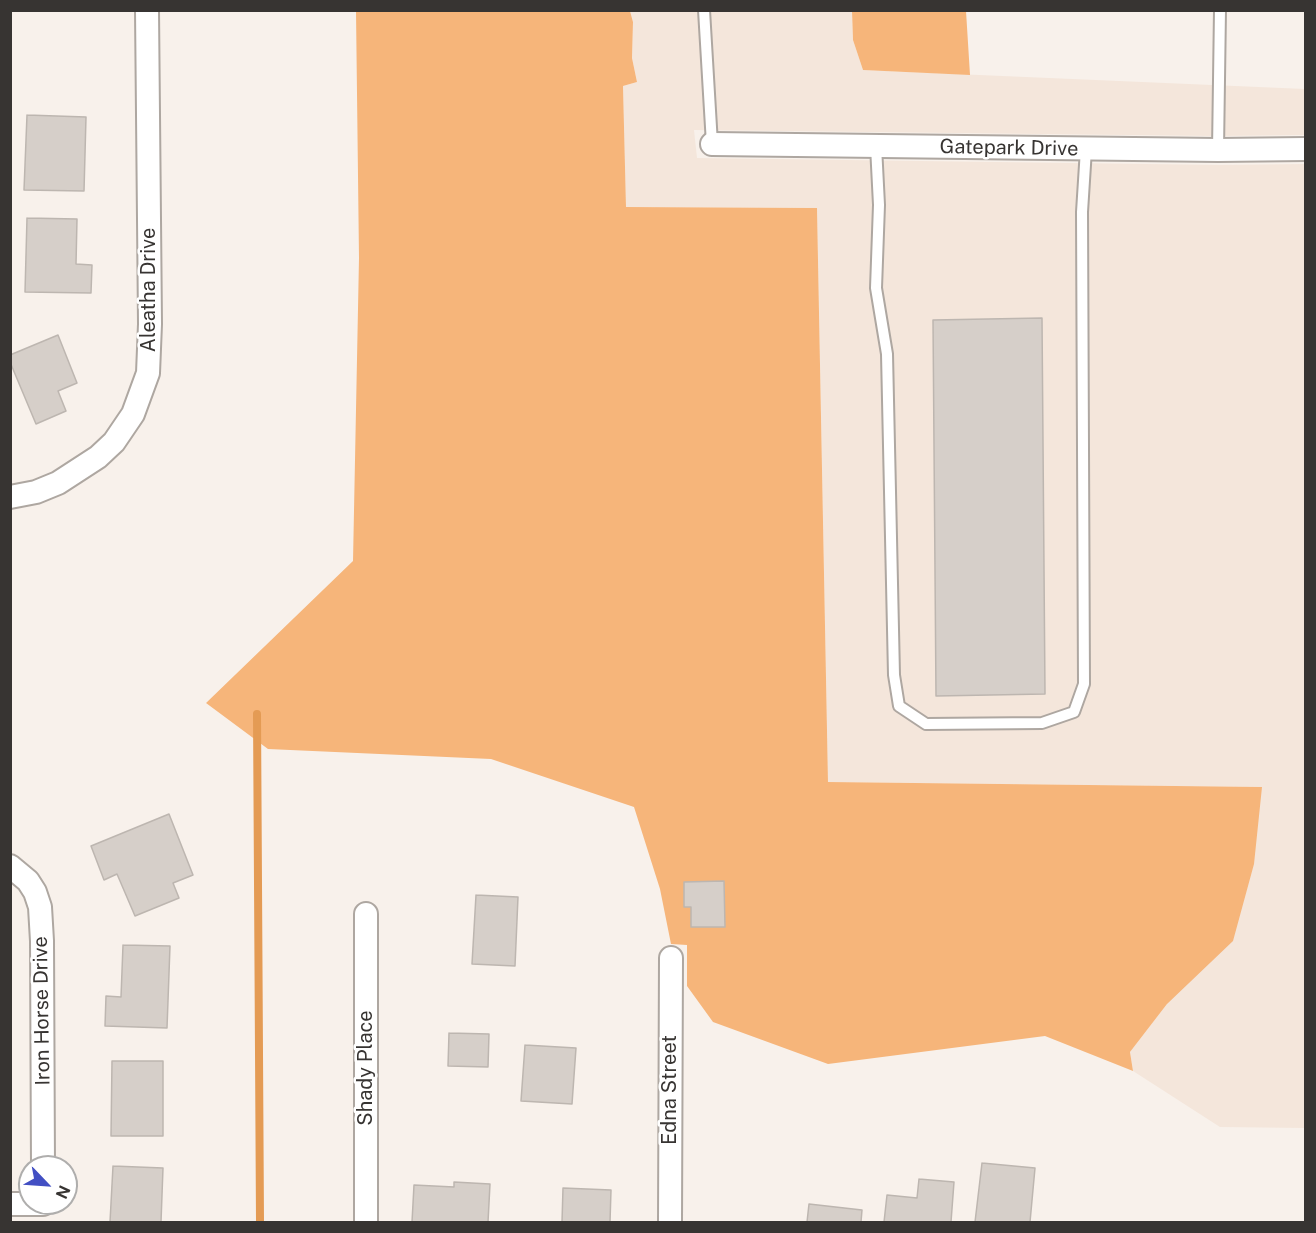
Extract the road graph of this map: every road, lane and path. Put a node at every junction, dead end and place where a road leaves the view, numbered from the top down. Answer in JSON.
{"nodes":[{"id":1,"x":147,"y":10,"type":"edge"},
{"id":2,"x":704,"y":10,"type":"edge"},
{"id":3,"x":1220,"y":10,"type":"edge"},
{"id":4,"x":712,"y":144,"type":"joint"},
{"id":5,"x":876,"y":146,"type":"junction"},
{"id":6,"x":1086,"y":149,"type":"junction"},
{"id":7,"x":1305,"y":149,"type":"edge"},
{"id":8,"x":1218,"y":150,"type":"junction"},
{"id":9,"x":10,"y":497,"type":"edge"},
{"id":10,"x":10,"y":866,"type":"edge"},
{"id":11,"x":366,"y":914,"type":"dead end"},
{"id":12,"x":671,"y":958,"type":"dead end"},
{"id":13,"x":43,"y":1155,"type":"edge"},
{"id":14,"x":366,"y":1222,"type":"edge"},
{"id":15,"x":670,"y":1222,"type":"edge"}],
"edges":[{"from":1,"to":9,"type":"street","name":"Aleatha Drive"},
{"from":2,"to":4,"type":"lane"},
{"from":3,"to":8,"type":"lane"},
{"from":4,"to":5,"type":"street","name":"Gatepark Drive"},
{"from":5,"to":6,"type":"street","name":"Gatepark Drive"},
{"from":5,"to":6,"type":"lane"},
{"from":6,"to":8,"type":"street","name":"Gatepark Drive"},
{"from":7,"to":8,"type":"street","name":"Gatepark Drive"},
{"from":10,"to":13,"type":"street","name":"Iron Horse Drive"},
{"from":11,"to":14,"type":"street","name":"Shady Place"},
{"from":12,"to":15,"type":"street","name":"Edna Street"}]}
